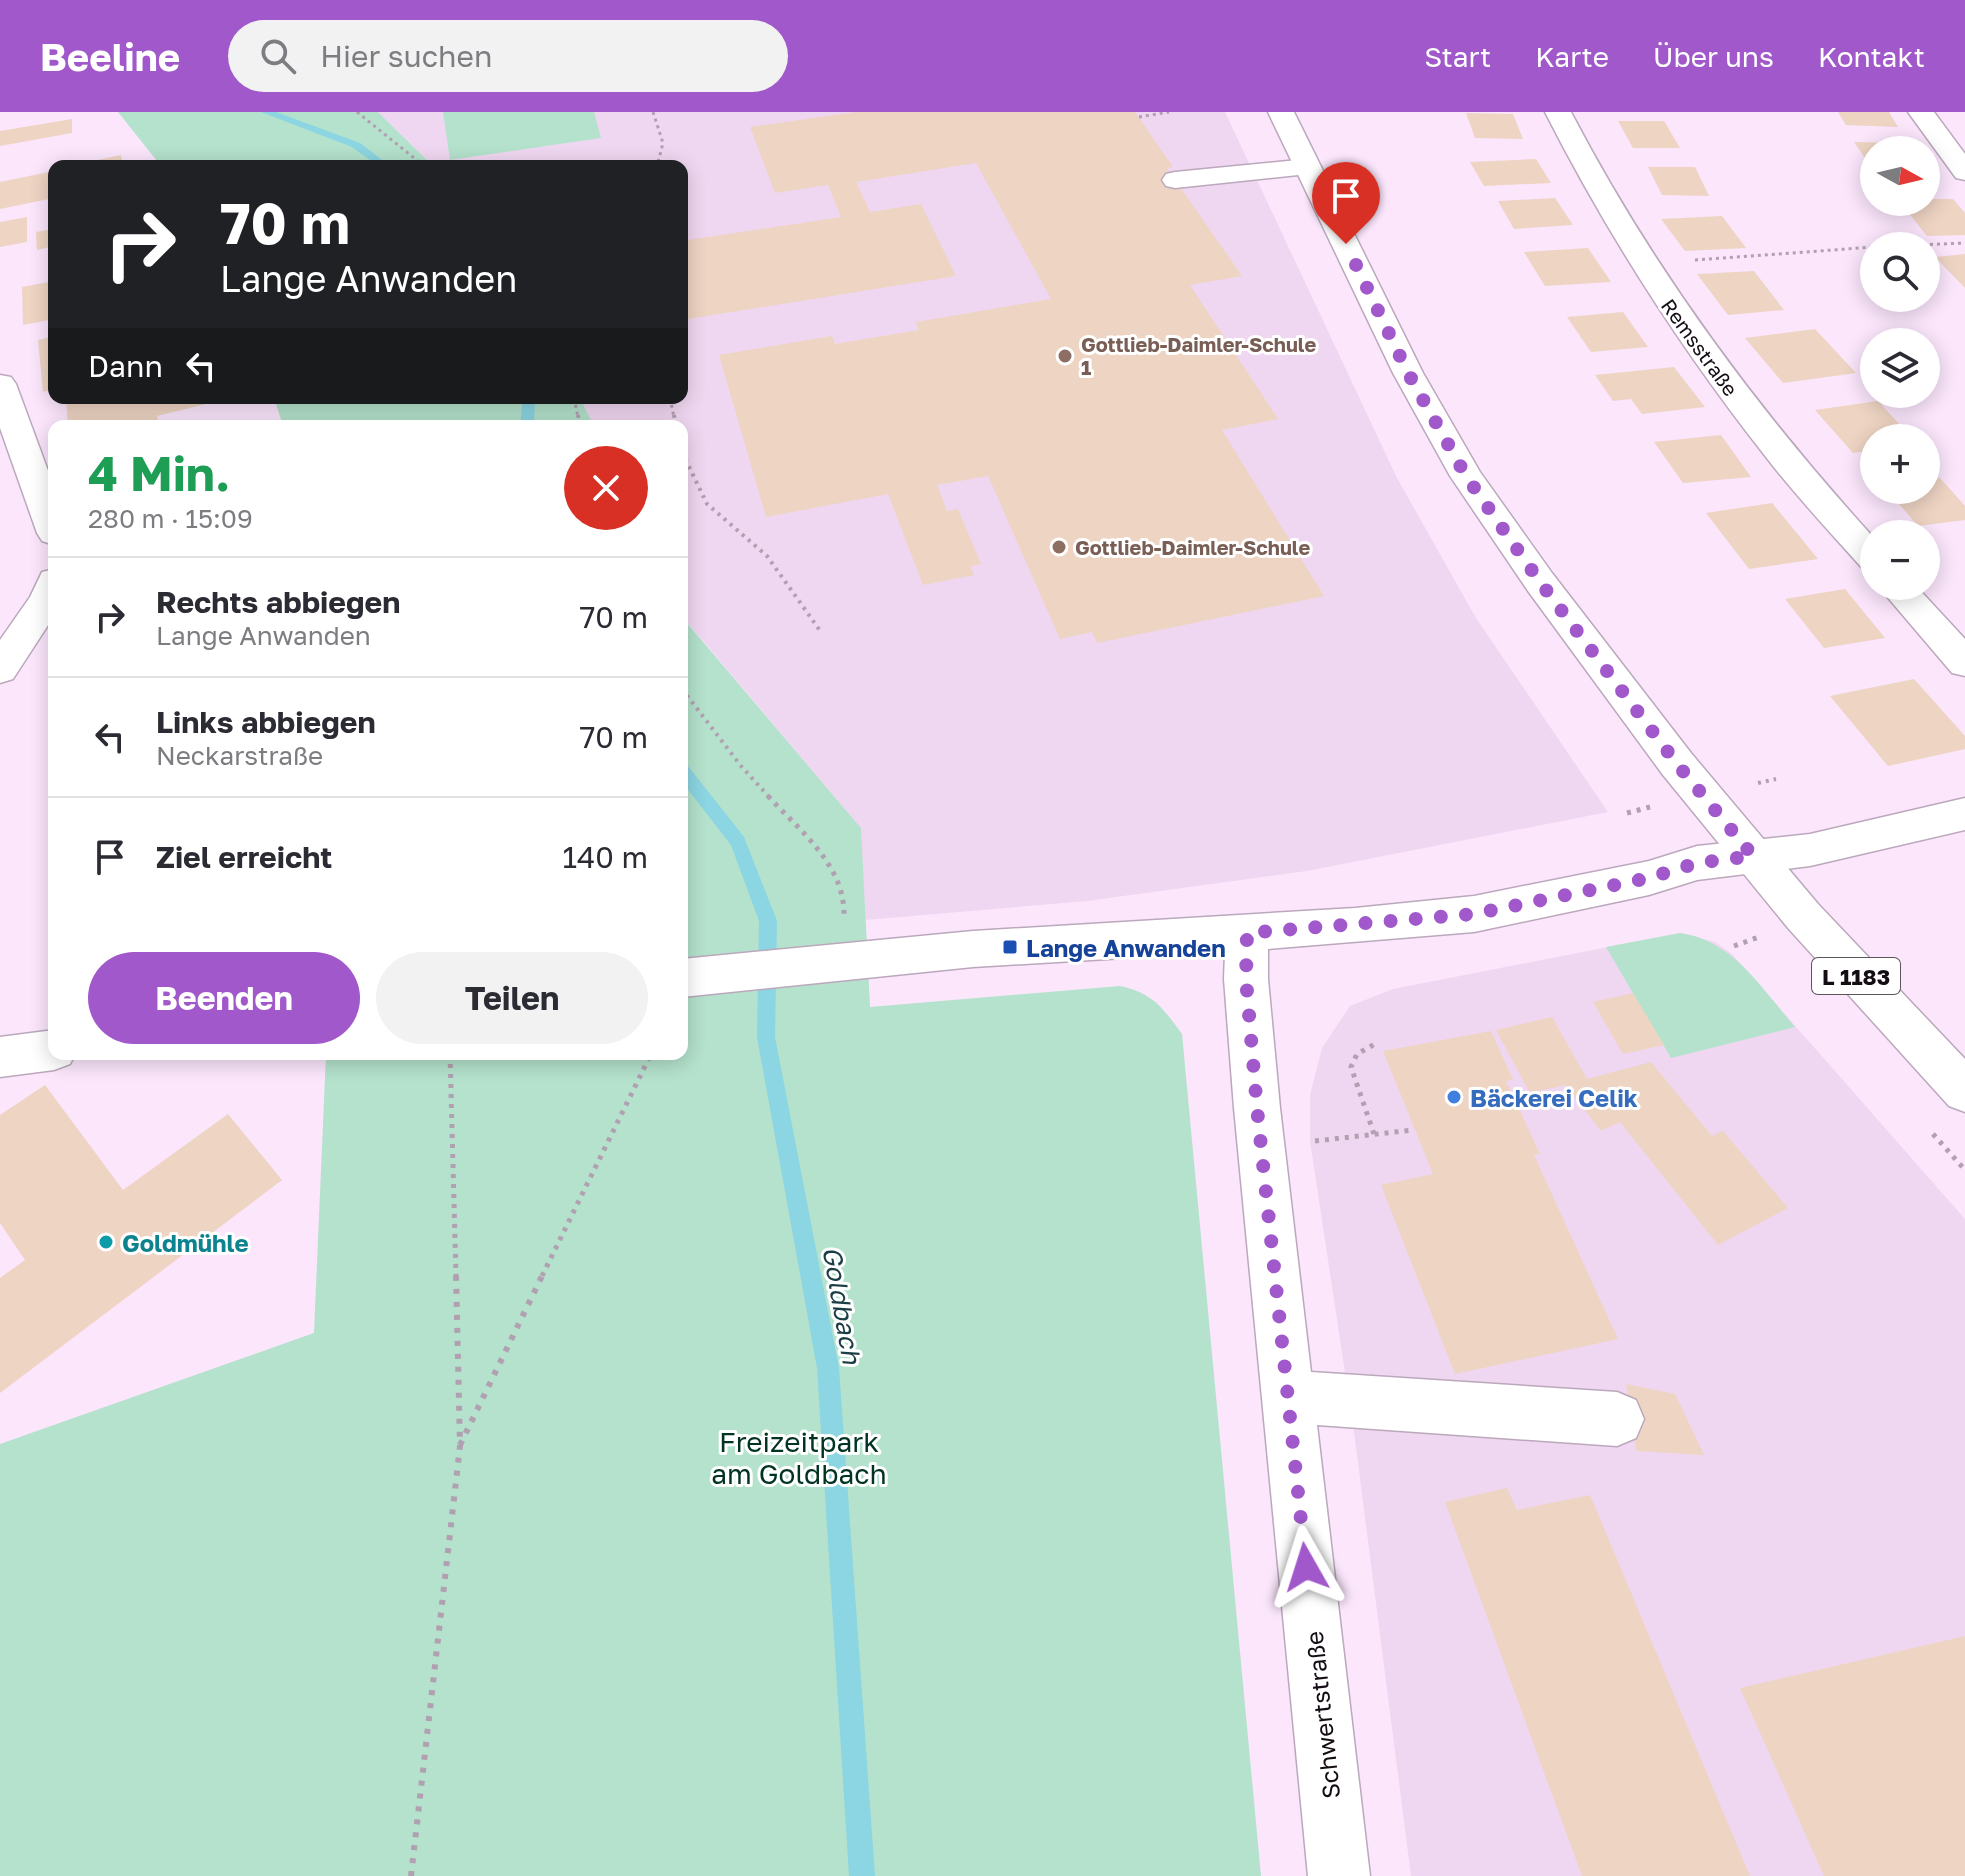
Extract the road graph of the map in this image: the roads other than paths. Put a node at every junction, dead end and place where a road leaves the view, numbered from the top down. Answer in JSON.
{"nodes":[{"id":1,"x":1281,"y":112,"type":"edge"},
{"id":2,"x":1558,"y":112,"type":"edge"},
{"id":3,"x":1921,"y":112,"type":"edge"},
{"id":4,"x":1308,"y":167,"type":"junction"},
{"id":5,"x":1965,"y":172,"type":"edge"},
{"id":6,"x":1175,"y":180,"type":"dead end"},
{"id":7,"x":0,"y":384,"type":"edge"},
{"id":8,"x":48,"y":516,"type":"edge"},
{"id":9,"x":1860,"y":544,"type":"edge"},
{"id":10,"x":48,"y":595,"type":"edge"},
{"id":11,"x":1909,"y":600,"type":"edge"},
{"id":12,"x":1965,"y":663,"type":"edge"},
{"id":13,"x":0,"y":669,"type":"edge"},
{"id":14,"x":1965,"y":814,"type":"edge"},
{"id":15,"x":1753,"y":856,"type":"junction"},
{"id":16,"x":1247,"y":933,"type":"junction"},
{"id":17,"x":696,"y":977,"type":"edge"},
{"id":18,"x":48,"y":1051,"type":"edge"},
{"id":19,"x":0,"y":1057,"type":"edge"},
{"id":20,"x":1965,"y":1091,"type":"edge"},
{"id":21,"x":1286,"y":1397,"type":"junction"},
{"id":22,"x":1617,"y":1419,"type":"dead end"},
{"id":23,"x":1339,"y":1876,"type":"edge"}],
"edges":[{"from":1,"to":4,"type":"street","number":"L 1183"},
{"from":2,"to":9,"type":"street","name":"Remsstraße"},
{"from":3,"to":5,"type":"street"},
{"from":4,"to":6,"type":"street"},
{"from":4,"to":15,"type":"street","number":"L 1183"},
{"from":7,"to":8,"type":"street"},
{"from":10,"to":13,"type":"street"},
{"from":11,"to":12,"type":"street"},
{"from":14,"to":15,"type":"street"},
{"from":15,"to":16,"type":"street"},
{"from":15,"to":20,"type":"street","number":"L 1183"},
{"from":16,"to":17,"type":"street"},
{"from":16,"to":21,"type":"street","name":"Schwertstraße"},
{"from":18,"to":19,"type":"street"},
{"from":21,"to":22,"type":"street"},
{"from":21,"to":23,"type":"street","name":"Schwertstraße"}]}
